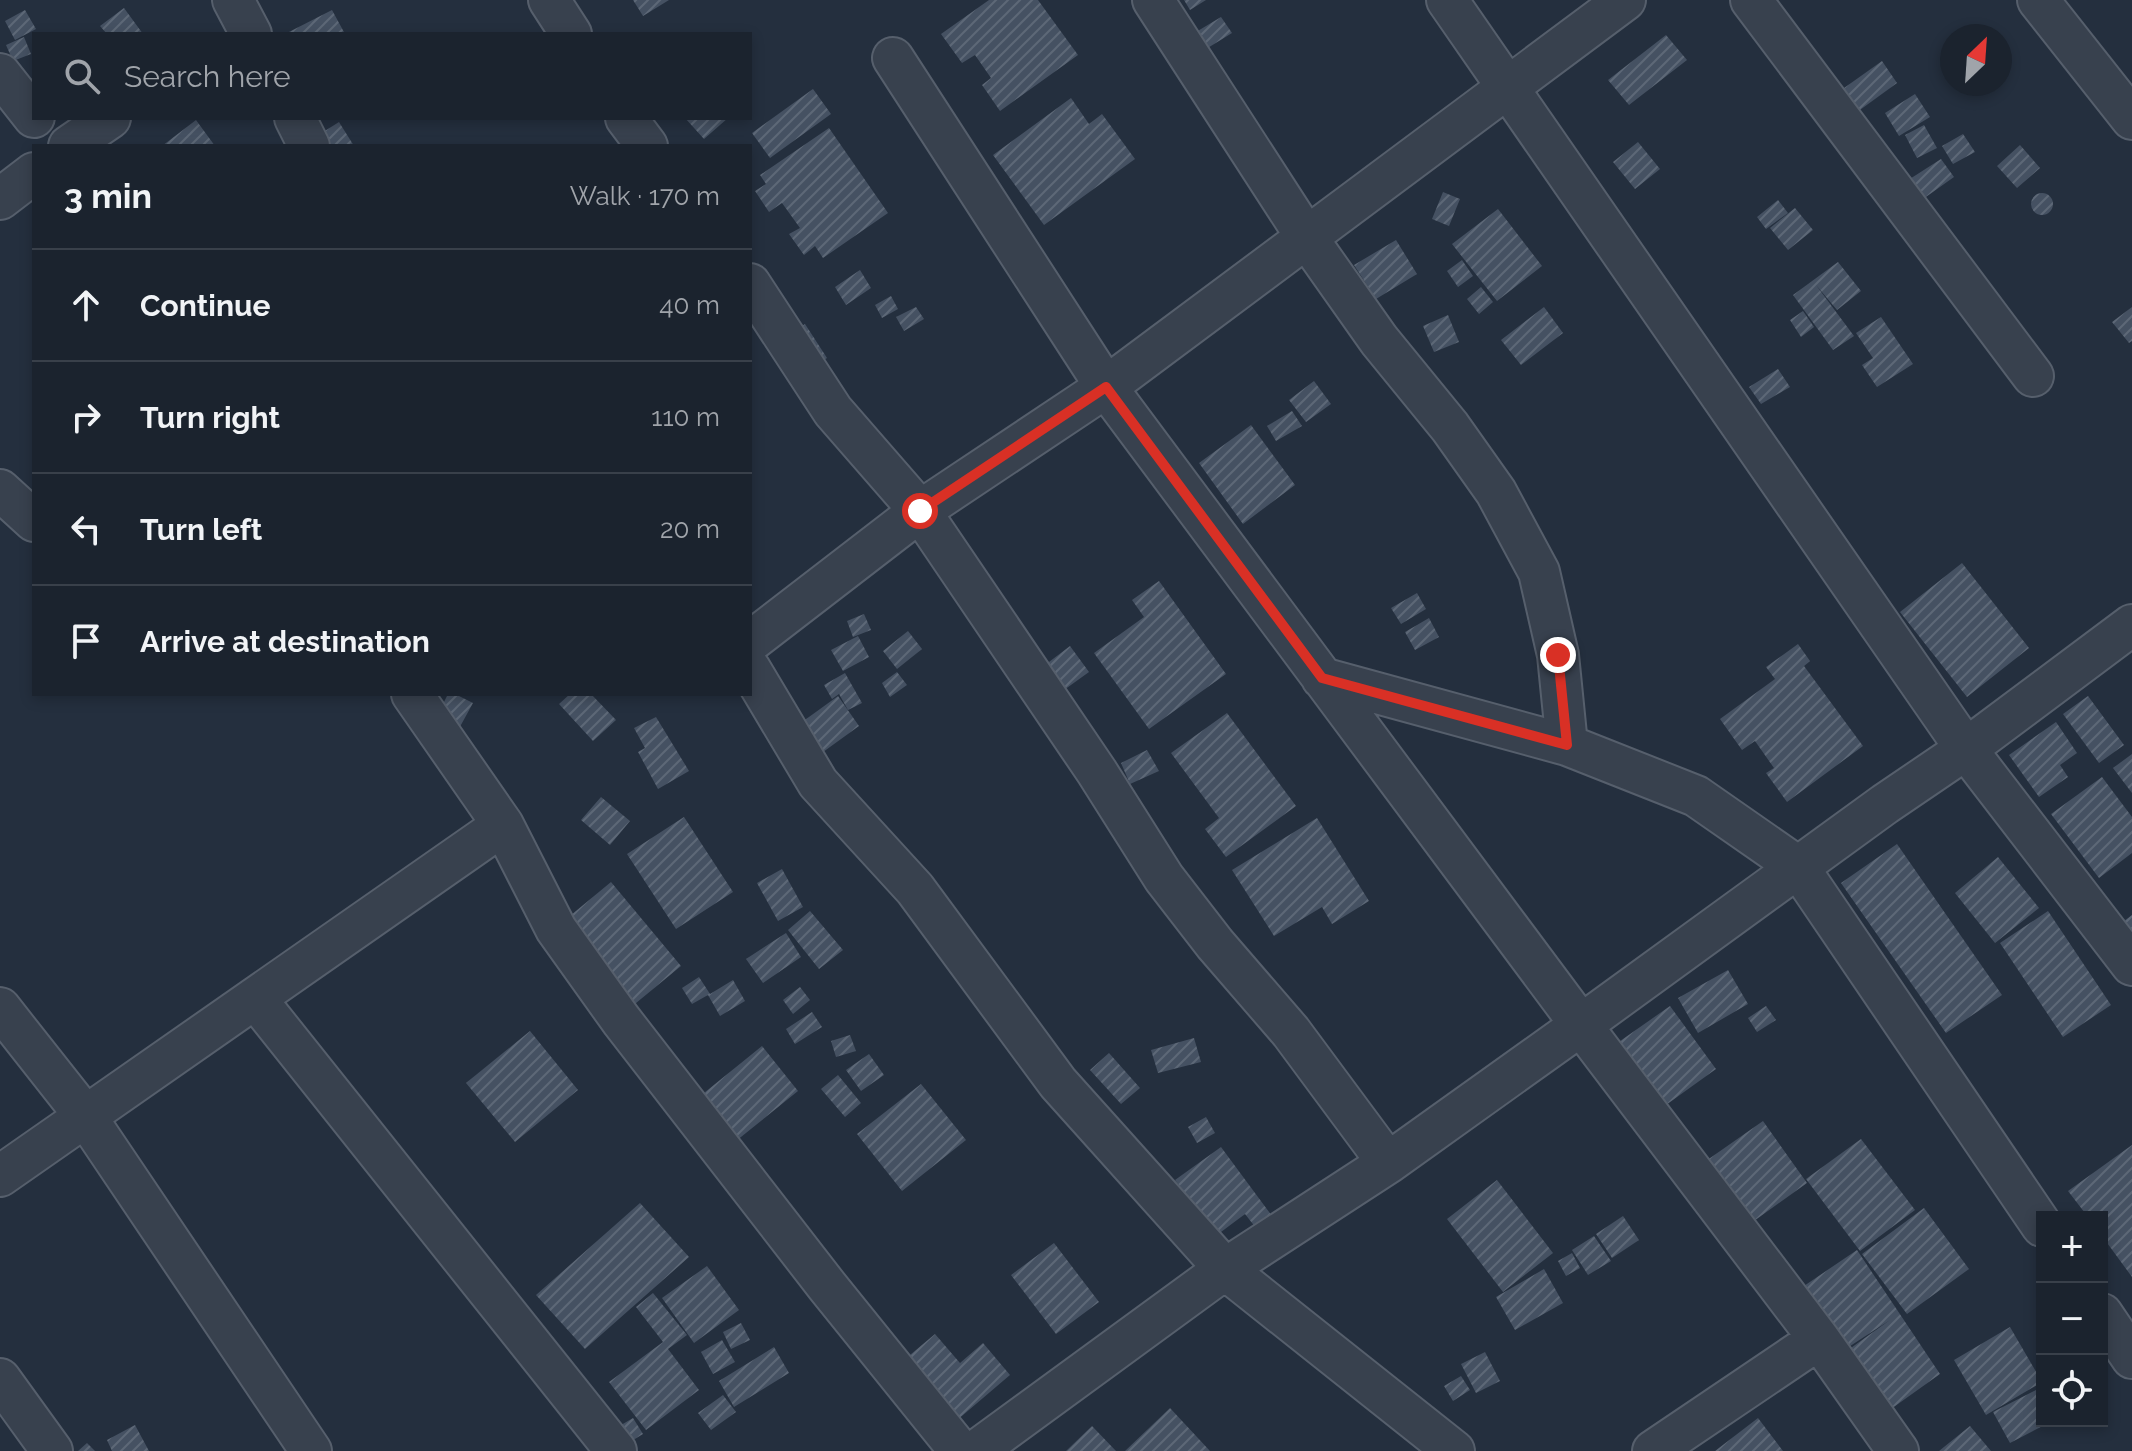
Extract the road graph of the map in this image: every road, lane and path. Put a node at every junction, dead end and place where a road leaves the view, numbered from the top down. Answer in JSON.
{"nodes":[{"id":1,"x":233,"y":0,"type":"edge"},
{"id":2,"x":549,"y":0,"type":"edge"},
{"id":3,"x":1153,"y":0,"type":"edge"},
{"id":4,"x":1447,"y":0,"type":"edge"},
{"id":5,"x":1625,"y":0,"type":"edge"},
{"id":6,"x":1751,"y":0,"type":"edge"},
{"id":7,"x":2038,"y":0,"type":"edge"},
{"id":8,"x":250,"y":32,"type":"edge"},
{"id":9,"x":570,"y":32,"type":"edge"},
{"id":10,"x":893,"y":58,"type":"dead end"},
{"id":11,"x":0,"y":74,"type":"edge"},
{"id":12,"x":1507,"y":86,"type":"junction"},
{"id":13,"x":32,"y":114,"type":"edge"},
{"id":14,"x":2132,"y":119,"type":"edge"},
{"id":15,"x":36,"y":120,"type":"edge"},
{"id":16,"x":107,"y":120,"type":"edge"},
{"id":17,"x":296,"y":120,"type":"edge"},
{"id":18,"x":628,"y":120,"type":"edge"},
{"id":19,"x":56,"y":144,"type":"edge"},
{"id":20,"x":72,"y":144,"type":"edge"},
{"id":21,"x":308,"y":144,"type":"edge"},
{"id":22,"x":646,"y":144,"type":"edge"},
{"id":23,"x":32,"y":175,"type":"edge"},
{"id":24,"x":0,"y":199,"type":"edge"},
{"id":25,"x":1307,"y":238,"type":"junction"},
{"id":26,"x":752,"y":287,"type":"edge"},
{"id":27,"x":2033,"y":376,"type":"dead end"},
{"id":28,"x":1106,"y":387,"type":"junction"},
{"id":29,"x":0,"y":490,"type":"edge"},
{"id":30,"x":920,"y":511,"type":"junction"},
{"id":31,"x":32,"y":519,"type":"edge"},
{"id":32,"x":2132,"y":625,"type":"edge"},
{"id":33,"x":752,"y":640,"type":"edge"},
{"id":34,"x":752,"y":672,"type":"edge"},
{"id":35,"x":1322,"y":678,"type":"junction"},
{"id":36,"x":413,"y":696,"type":"edge"},
{"id":37,"x":1567,"y":745,"type":"junction"},
{"id":38,"x":1966,"y":749,"type":"junction"},
{"id":39,"x":503,"y":825,"type":"junction"},
{"id":40,"x":1798,"y":867,"type":"junction"},
{"id":41,"x":2132,"y":965,"type":"edge"},
{"id":42,"x":255,"y":998,"type":"junction"},
{"id":43,"x":0,"y":1008,"type":"edge"},
{"id":44,"x":1581,"y":1025,"type":"junction"},
{"id":45,"x":86,"y":1117,"type":"junction"},
{"id":46,"x":1388,"y":1163,"type":"junction"},
{"id":47,"x":0,"y":1176,"type":"edge"},
{"id":48,"x":2036,"y":1217,"type":"edge"},
{"id":49,"x":1225,"y":1269,"type":"junction"},
{"id":50,"x":2108,"y":1323,"type":"edge"},
{"id":51,"x":1819,"y":1339,"type":"junction"},
{"id":52,"x":2132,"y":1358,"type":"edge"},
{"id":53,"x":0,"y":1379,"type":"edge"},
{"id":54,"x":52,"y":1451,"type":"edge"},
{"id":55,"x":311,"y":1451,"type":"edge"},
{"id":56,"x":616,"y":1451,"type":"edge"},
{"id":57,"x":960,"y":1451,"type":"edge"},
{"id":58,"x":976,"y":1451,"type":"edge"},
{"id":59,"x":1454,"y":1451,"type":"edge"},
{"id":60,"x":1653,"y":1451,"type":"edge"},
{"id":61,"x":1898,"y":1451,"type":"edge"}],
"edges":[{"from":1,"to":8,"type":"street"},
{"from":2,"to":9,"type":"street"},
{"from":3,"to":25,"type":"street"},
{"from":4,"to":12,"type":"street"},
{"from":5,"to":12,"type":"street"},
{"from":6,"to":27,"type":"street"},
{"from":7,"to":14,"type":"street"},
{"from":10,"to":28,"type":"street"},
{"from":11,"to":13,"type":"street"},
{"from":12,"to":25,"type":"street"},
{"from":12,"to":38,"type":"street"},
{"from":15,"to":19,"type":"street"},
{"from":16,"to":20,"type":"street"},
{"from":17,"to":21,"type":"street"},
{"from":18,"to":22,"type":"street"},
{"from":23,"to":24,"type":"street"},
{"from":25,"to":28,"type":"street"},
{"from":25,"to":37,"type":"street"},
{"from":26,"to":30,"type":"street"},
{"from":28,"to":30,"type":"street"},
{"from":28,"to":35,"type":"street"},
{"from":29,"to":31,"type":"street"},
{"from":30,"to":33,"type":"street"},
{"from":30,"to":46,"type":"street"},
{"from":32,"to":38,"type":"street"},
{"from":34,"to":49,"type":"street"},
{"from":35,"to":37,"type":"street"},
{"from":35,"to":44,"type":"street"},
{"from":36,"to":39,"type":"street"},
{"from":37,"to":40,"type":"street"},
{"from":38,"to":40,"type":"street"},
{"from":38,"to":41,"type":"street"},
{"from":39,"to":42,"type":"street"},
{"from":39,"to":57,"type":"street"},
{"from":40,"to":44,"type":"street"},
{"from":40,"to":48,"type":"street"},
{"from":42,"to":45,"type":"street"},
{"from":42,"to":56,"type":"street"},
{"from":43,"to":45,"type":"street"},
{"from":44,"to":46,"type":"street"},
{"from":44,"to":51,"type":"street"},
{"from":45,"to":47,"type":"street"},
{"from":45,"to":55,"type":"street"},
{"from":46,"to":49,"type":"street"},
{"from":49,"to":58,"type":"street"},
{"from":49,"to":59,"type":"street"},
{"from":50,"to":52,"type":"street"},
{"from":51,"to":60,"type":"street"},
{"from":51,"to":61,"type":"street"},
{"from":53,"to":54,"type":"street"}]}
